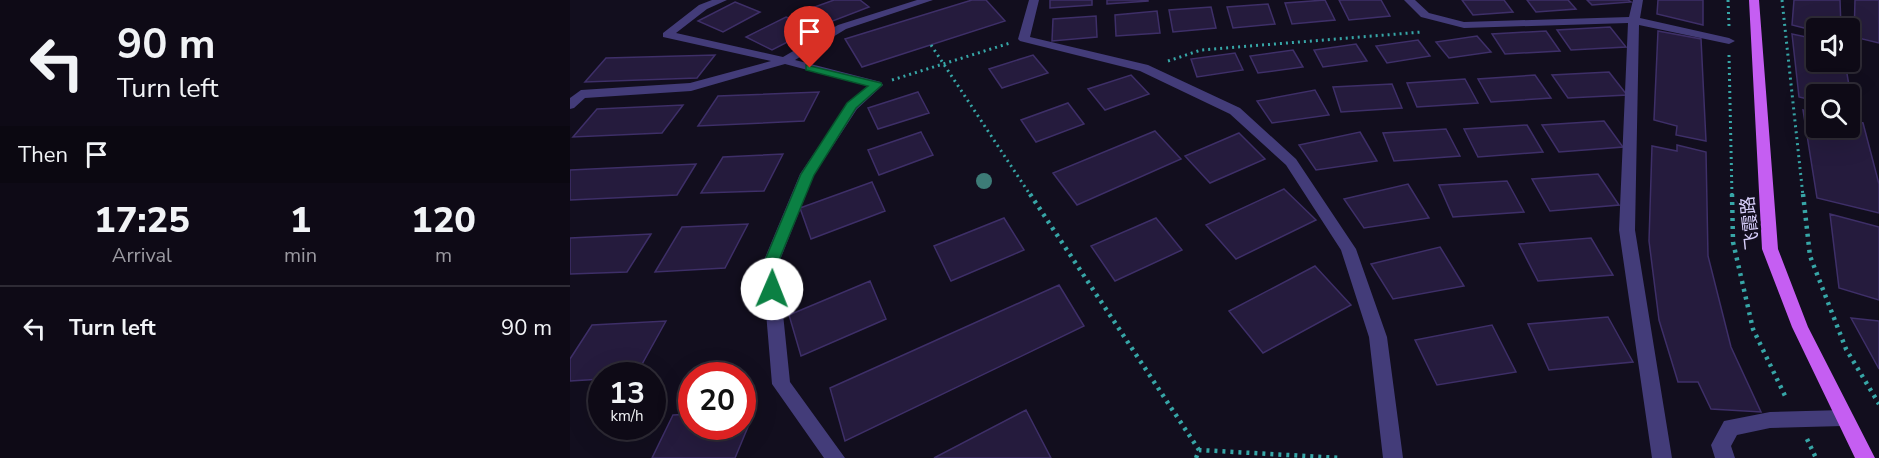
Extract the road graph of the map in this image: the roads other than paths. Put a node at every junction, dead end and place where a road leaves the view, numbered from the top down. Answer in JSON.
{"nodes":[{"id":1,"x":722,"y":0,"type":"edge"},
{"id":2,"x":928,"y":0,"type":"edge"},
{"id":3,"x":1034,"y":0,"type":"edge"},
{"id":4,"x":1409,"y":0,"type":"edge"},
{"id":5,"x":1638,"y":0,"type":"edge"},
{"id":6,"x":1754,"y":0,"type":"edge"},
{"id":7,"x":1634,"y":20,"type":"junction"},
{"id":8,"x":1729,"y":41,"type":"dead end"},
{"id":9,"x":784,"y":61,"type":"junction"},
{"id":10,"x":570,"y":105,"type":"edge"},
{"id":11,"x":1843,"y":418,"type":"junction"},
{"id":12,"x":835,"y":458,"type":"edge"},
{"id":13,"x":1393,"y":458,"type":"edge"},
{"id":14,"x":1662,"y":458,"type":"edge"},
{"id":15,"x":1725,"y":458,"type":"edge"},
{"id":16,"x":1865,"y":458,"type":"edge"}],
"edges":[{"from":1,"to":9,"type":"lane"},
{"from":2,"to":9,"type":"lane"},
{"from":3,"to":13,"type":"lane"},
{"from":4,"to":7,"type":"lane"},
{"from":5,"to":7,"type":"lane"},
{"from":6,"to":11,"type":"main road","name":"飞霞路"},
{"from":7,"to":8,"type":"lane"},
{"from":7,"to":14,"type":"lane"},
{"from":9,"to":10,"type":"lane"},
{"from":9,"to":12,"type":"lane"},
{"from":11,"to":15,"type":"lane"},
{"from":11,"to":16,"type":"main road","name":"飞霞路"}]}
